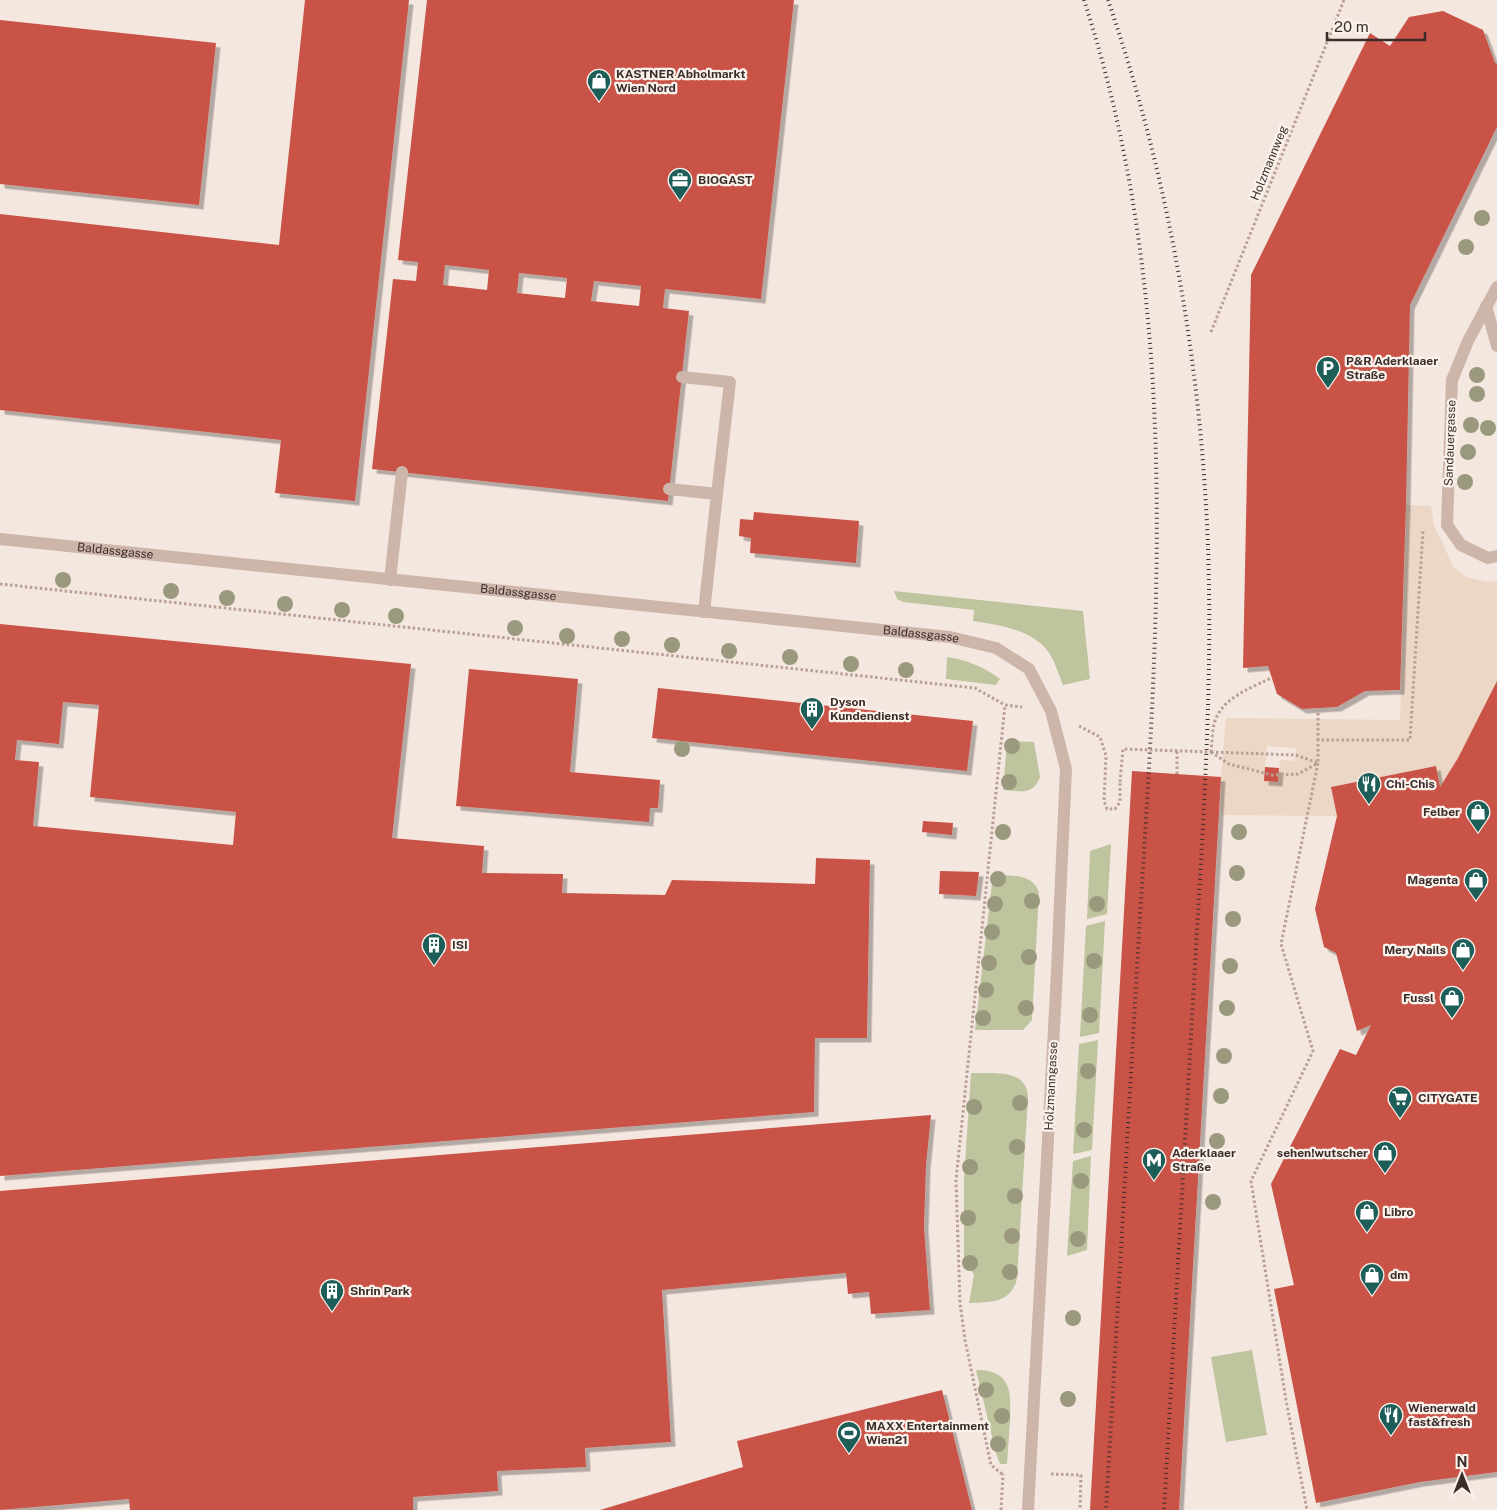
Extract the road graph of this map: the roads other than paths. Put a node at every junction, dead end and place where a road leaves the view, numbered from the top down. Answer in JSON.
{"nodes":[{"id":1,"x":1497,"y":287,"type":"edge"},
{"id":2,"x":1486,"y":306,"type":"junction"},
{"id":3,"x":1497,"y":346,"type":"edge"},
{"id":4,"x":682,"y":377,"type":"dead end"},
{"id":5,"x":402,"y":472,"type":"dead end"},
{"id":6,"x":669,"y":489,"type":"dead end"},
{"id":7,"x":717,"y":494,"type":"junction"},
{"id":8,"x":0,"y":540,"type":"edge"},
{"id":9,"x":1497,"y":556,"type":"edge"},
{"id":10,"x":390,"y":580,"type":"junction"},
{"id":11,"x":704,"y":612,"type":"junction"},
{"id":12,"x":1029,"y":669,"type":"joint"},
{"id":13,"x":1028,"y":1510,"type":"edge"}],
"edges":[{"from":1,"to":2,"type":"street","name":"Sandauergasse"},
{"from":2,"to":3,"type":"street"},
{"from":2,"to":9,"type":"street","name":"Sandauergasse"},
{"from":4,"to":7,"type":"street"},
{"from":5,"to":10,"type":"street"},
{"from":6,"to":7,"type":"street"},
{"from":7,"to":11,"type":"street"},
{"from":8,"to":10,"type":"street","name":"Baldassgasse"},
{"from":10,"to":11,"type":"street","name":"Baldassgasse"},
{"from":11,"to":12,"type":"street","name":"Baldassgasse"},
{"from":12,"to":13,"type":"street","name":"Holzmanngasse"}]}
